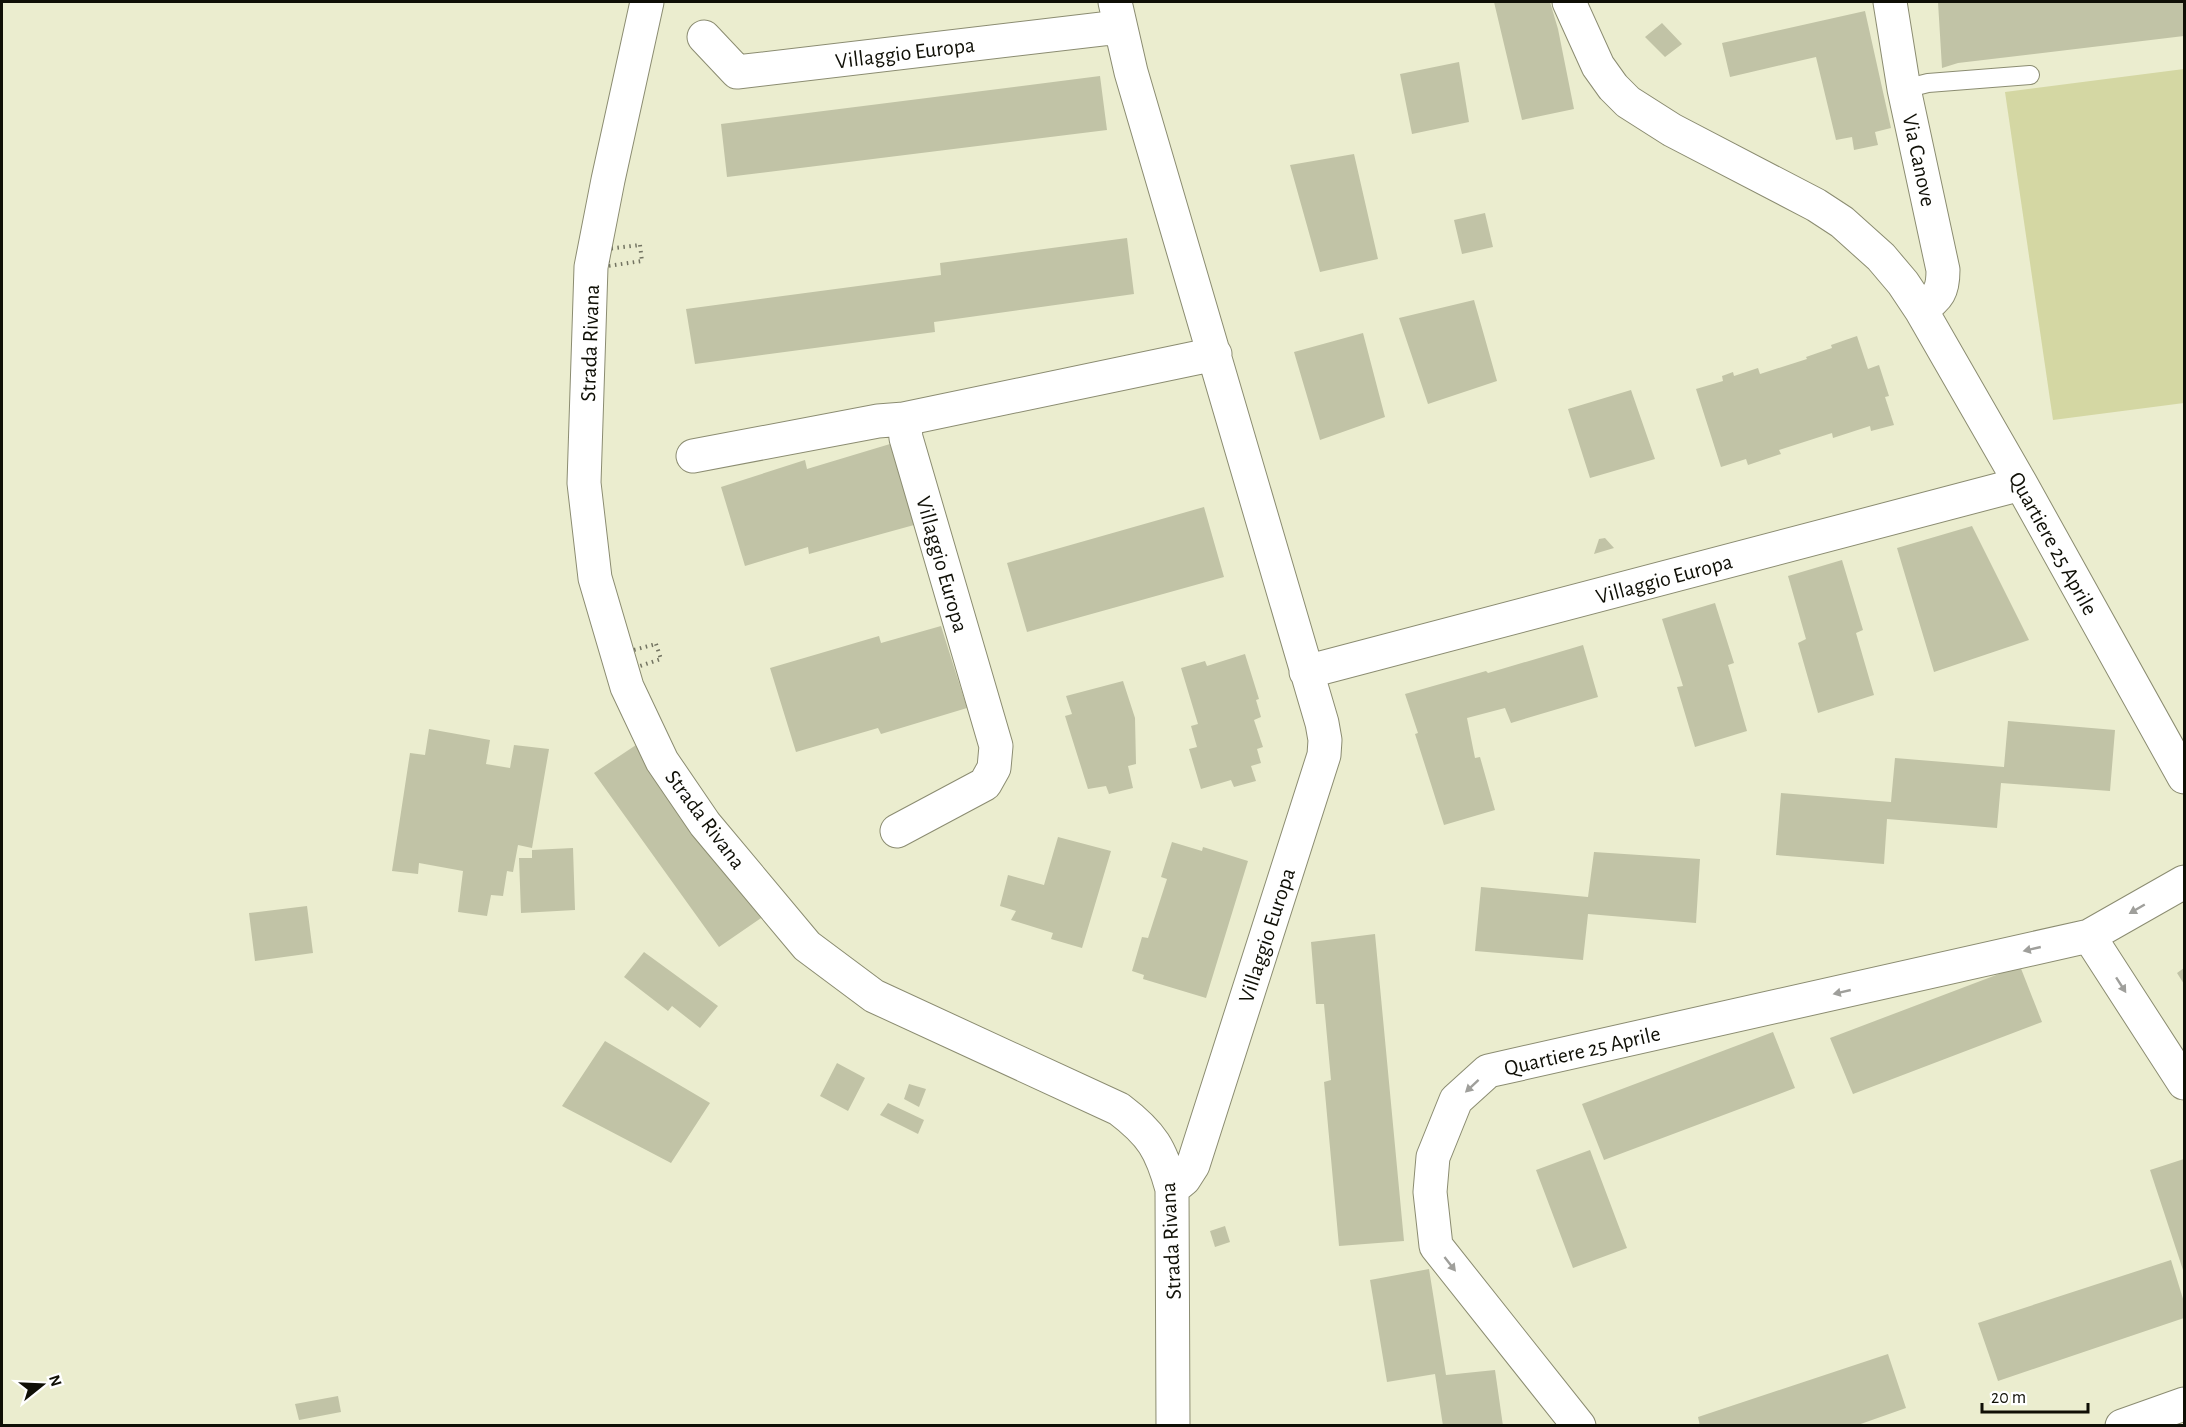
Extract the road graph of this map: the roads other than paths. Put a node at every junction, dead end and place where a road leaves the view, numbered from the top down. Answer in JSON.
{"nodes":[{"id":1,"x":647,"y":2,"type":"edge"},
{"id":2,"x":1569,"y":2,"type":"edge"},
{"id":3,"x":1890,"y":2,"type":"edge"},
{"id":4,"x":1117,"y":14,"type":"edge"},
{"id":5,"x":704,"y":38,"type":"dead end"},
{"id":6,"x":2030,"y":75,"type":"dead end"},
{"id":7,"x":1904,"y":88,"type":"junction"},
{"id":8,"x":1921,"y":310,"type":"junction"},
{"id":9,"x":1215,"y":354,"type":"junction"},
{"id":10,"x":904,"y":419,"type":"junction"},
{"id":11,"x":693,"y":456,"type":"dead end"},
{"id":12,"x":2021,"y":484,"type":"junction"},
{"id":13,"x":1306,"y":672,"type":"junction"},
{"id":14,"x":2184,"y":777,"type":"edge"},
{"id":15,"x":897,"y":831,"type":"dead end"},
{"id":16,"x":2184,"y":882,"type":"edge"},
{"id":17,"x":2089,"y":936,"type":"junction"},
{"id":18,"x":2184,"y":1083,"type":"edge"},
{"id":19,"x":1172,"y":1190,"type":"junction"},
{"id":20,"x":2184,"y":1404,"type":"edge"},
{"id":21,"x":1173,"y":1425,"type":"edge"},
{"id":22,"x":1579,"y":1425,"type":"edge"},
{"id":23,"x":2122,"y":1425,"type":"edge"}],
"edges":[{"from":1,"to":19,"type":"street","name":"Strada Rivana"},
{"from":2,"to":8,"type":"street"},
{"from":3,"to":7,"type":"street","name":"Via Canove"},
{"from":4,"to":5,"type":"street","name":"Villaggio Europa"},
{"from":4,"to":9,"type":"street","name":"Villaggio Europa"},
{"from":6,"to":7,"type":"lane"},
{"from":7,"to":8,"type":"street","name":"Via Canove"},
{"from":8,"to":12,"type":"street","name":"Quartiere 25 Aprile"},
{"from":9,"to":10,"type":"street"},
{"from":9,"to":13,"type":"street","name":"Villaggio Europa"},
{"from":10,"to":11,"type":"street"},
{"from":10,"to":15,"type":"street","name":"Villaggio Europa"},
{"from":12,"to":13,"type":"street","name":"Villaggio Europa"},
{"from":12,"to":14,"type":"street","name":"Quartiere 25 Aprile"},
{"from":13,"to":19,"type":"street","name":"Villaggio Europa"},
{"from":16,"to":17,"type":"street","name":"Quartiere 25 Aprile","one_way":true},
{"from":17,"to":18,"type":"street","one_way":true},
{"from":17,"to":22,"type":"street","name":"Quartiere 25 Aprile","one_way":true},
{"from":19,"to":21,"type":"street","name":"Strada Rivana"},
{"from":20,"to":23,"type":"street"}]}
